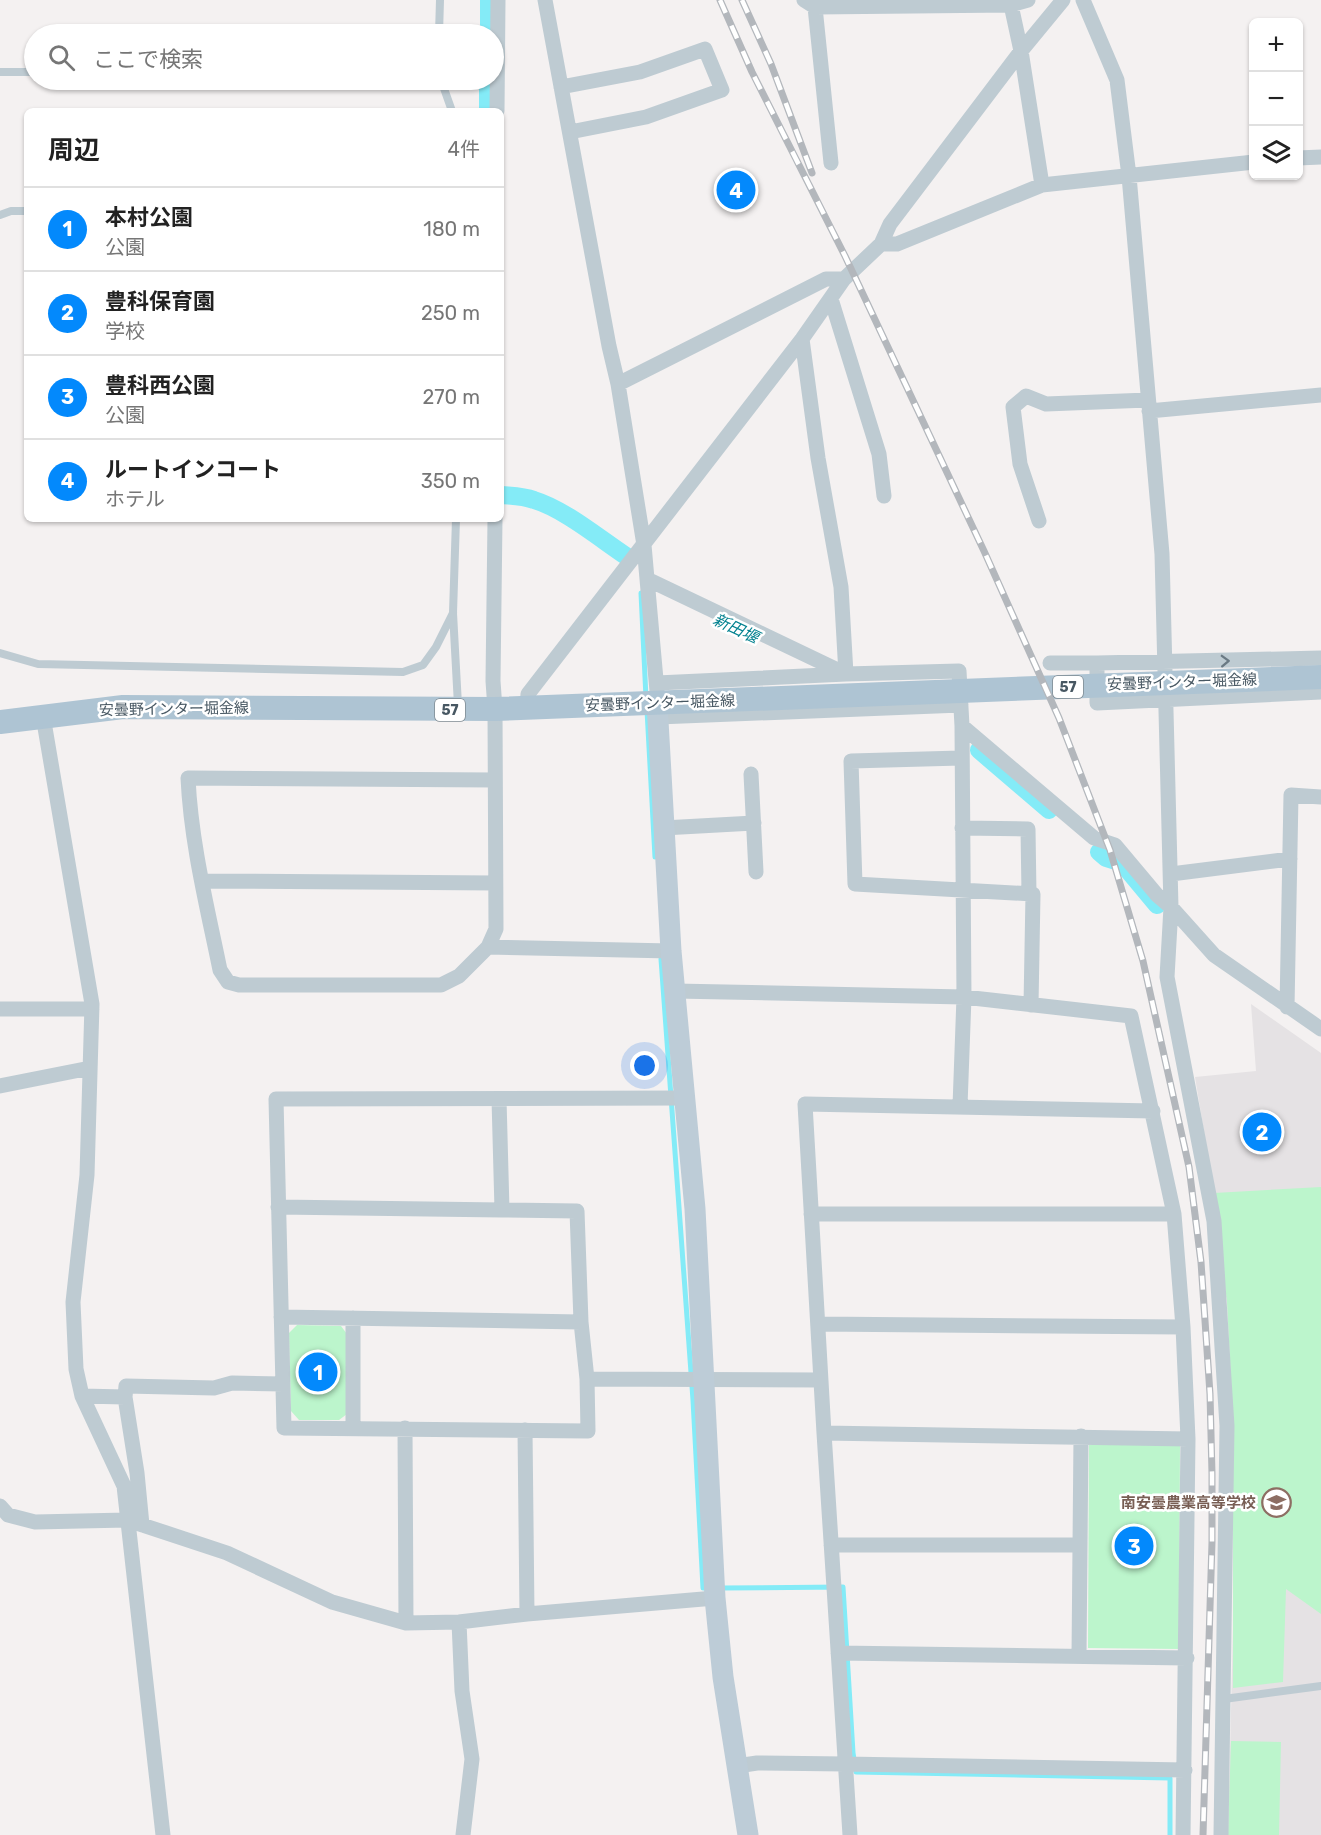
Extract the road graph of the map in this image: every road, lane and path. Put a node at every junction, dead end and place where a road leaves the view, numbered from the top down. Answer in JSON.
{"nodes":[{"id":1,"x":440,"y":0,"type":"edge"},
{"id":2,"x":498,"y":0,"type":"edge"},
{"id":3,"x":545,"y":0,"type":"edge"},
{"id":4,"x":1028,"y":0,"type":"edge"},
{"id":5,"x":1063,"y":0,"type":"edge"},
{"id":6,"x":1083,"y":0,"type":"edge"},
{"id":7,"x":809,"y":4,"type":"edge"},
{"id":8,"x":1011,"y":5,"type":"junction"},
{"id":9,"x":440,"y":24,"type":"edge"},
{"id":10,"x":498,"y":24,"type":"edge"},
{"id":11,"x":1021,"y":51,"type":"junction"},
{"id":12,"x":0,"y":72,"type":"edge"},
{"id":13,"x":24,"y":72,"type":"edge"},
{"id":14,"x":561,"y":87,"type":"junction"},
{"id":15,"x":445,"y":90,"type":"edge"},
{"id":16,"x":497,"y":90,"type":"edge"},
{"id":17,"x":451,"y":108,"type":"edge"},
{"id":18,"x":497,"y":108,"type":"edge"},
{"id":19,"x":570,"y":132,"type":"junction"},
{"id":20,"x":1321,"y":157,"type":"edge"},
{"id":21,"x":1303,"y":158,"type":"edge"},
{"id":22,"x":831,"y":163,"type":"dead end"},
{"id":23,"x":1249,"y":163,"type":"edge"},
{"id":24,"x":1129,"y":176,"type":"junction"},
{"id":25,"x":1042,"y":185,"type":"junction"},
{"id":26,"x":24,"y":210,"type":"edge"},
{"id":27,"x":0,"y":215,"type":"edge"},
{"id":28,"x":881,"y":244,"type":"junction"},
{"id":29,"x":844,"y":279,"type":"junction"},
{"id":30,"x":831,"y":299,"type":"junction"},
{"id":31,"x":802,"y":339,"type":"junction"},
{"id":32,"x":618,"y":384,"type":"junction"},
{"id":33,"x":1321,"y":395,"type":"edge"},
{"id":34,"x":1149,"y":406,"type":"junction"},
{"id":35,"x":884,"y":496,"type":"dead end"},
{"id":36,"x":1039,"y":521,"type":"dead end"},
{"id":37,"x":456,"y":522,"type":"edge"},
{"id":38,"x":495,"y":522,"type":"edge"},
{"id":39,"x":645,"y":545,"type":"junction"},
{"id":40,"x":647,"y":579,"type":"junction"},
{"id":41,"x":453,"y":613,"type":"junction"},
{"id":42,"x":0,"y":652,"type":"edge"},
{"id":43,"x":1321,"y":658,"type":"edge"},
{"id":44,"x":1050,"y":663,"type":"dead end"},
{"id":45,"x":1097,"y":663,"type":"junction"},
{"id":46,"x":1166,"y":663,"type":"junction"},
{"id":47,"x":846,"y":674,"type":"junction"},
{"id":48,"x":1321,"y":677,"type":"edge"},
{"id":49,"x":1321,"y":692,"type":"edge"},
{"id":50,"x":1167,"y":700,"type":"junction"},
{"id":51,"x":657,"y":701,"type":"junction"},
{"id":52,"x":961,"y":705,"type":"junction"},
{"id":53,"x":527,"y":708,"type":"junction"},
{"id":54,"x":495,"y":709,"type":"junction"},
{"id":55,"x":459,"y":710,"type":"junction"},
{"id":56,"x":43,"y":716,"type":"junction"},
{"id":57,"x":0,"y":722,"type":"edge"},
{"id":58,"x":962,"y":726,"type":"junction"},
{"id":59,"x":961,"y":758,"type":"junction"},
{"id":60,"x":751,"y":774,"type":"dead end"},
{"id":61,"x":495,"y":780,"type":"junction"},
{"id":62,"x":1321,"y":796,"type":"edge"},
{"id":63,"x":754,"y":823,"type":"junction"},
{"id":64,"x":663,"y":828,"type":"junction"},
{"id":65,"x":962,"y":828,"type":"junction"},
{"id":66,"x":1290,"y":859,"type":"junction"},
{"id":67,"x":756,"y":872,"type":"dead end"},
{"id":68,"x":1171,"y":873,"type":"junction"},
{"id":69,"x":202,"y":881,"type":"junction"},
{"id":70,"x":495,"y":883,"type":"junction"},
{"id":71,"x":963,"y":888,"type":"junction"},
{"id":72,"x":1029,"y":894,"type":"junction"},
{"id":73,"x":1172,"y":907,"type":"junction"},
{"id":74,"x":488,"y":947,"type":"junction"},
{"id":75,"x":671,"y":951,"type":"junction"},
{"id":76,"x":675,"y":991,"type":"junction"},
{"id":77,"x":964,"y":997,"type":"junction"},
{"id":78,"x":1031,"y":1005,"type":"junction"},
{"id":79,"x":1287,"y":1007,"type":"junction"},
{"id":80,"x":0,"y":1009,"type":"edge"},
{"id":81,"x":92,"y":1009,"type":"junction"},
{"id":82,"x":1321,"y":1029,"type":"edge"},
{"id":83,"x":90,"y":1068,"type":"junction"},
{"id":84,"x":0,"y":1086,"type":"edge"},
{"id":85,"x":683,"y":1098,"type":"junction"},
{"id":86,"x":499,"y":1099,"type":"junction"},
{"id":87,"x":960,"y":1106,"type":"junction"},
{"id":88,"x":1153,"y":1111,"type":"junction"},
{"id":89,"x":278,"y":1207,"type":"junction"},
{"id":90,"x":502,"y":1210,"type":"junction"},
{"id":91,"x":812,"y":1214,"type":"junction"},
{"id":92,"x":1174,"y":1214,"type":"junction"},
{"id":93,"x":281,"y":1317,"type":"junction"},
{"id":94,"x":353,"y":1318,"type":"junction"},
{"id":95,"x":581,"y":1322,"type":"junction"},
{"id":96,"x":818,"y":1324,"type":"junction"},
{"id":97,"x":1183,"y":1327,"type":"junction"},
{"id":98,"x":587,"y":1379,"type":"junction"},
{"id":99,"x":704,"y":1380,"type":"junction"},
{"id":100,"x":821,"y":1380,"type":"junction"},
{"id":101,"x":283,"y":1384,"type":"junction"},
{"id":102,"x":82,"y":1396,"type":"junction"},
{"id":103,"x":125,"y":1397,"type":"junction"},
{"id":104,"x":353,"y":1428,"type":"junction"},
{"id":105,"x":405,"y":1428,"type":"junction"},
{"id":106,"x":525,"y":1430,"type":"junction"},
{"id":107,"x":824,"y":1433,"type":"junction"},
{"id":108,"x":1081,"y":1436,"type":"junction"},
{"id":109,"x":1188,"y":1439,"type":"junction"},
{"id":110,"x":0,"y":1506,"type":"edge"},
{"id":111,"x":135,"y":1523,"type":"junction"},
{"id":112,"x":831,"y":1545,"type":"junction"},
{"id":113,"x":1079,"y":1545,"type":"junction"},
{"id":114,"x":715,"y":1598,"type":"junction"},
{"id":115,"x":527,"y":1614,"type":"junction"},
{"id":116,"x":459,"y":1622,"type":"junction"},
{"id":117,"x":406,"y":1623,"type":"junction"},
{"id":118,"x":838,"y":1653,"type":"junction"},
{"id":119,"x":1079,"y":1656,"type":"junction"},
{"id":120,"x":1187,"y":1658,"type":"junction"},
{"id":121,"x":1321,"y":1686,"type":"edge"},
{"id":122,"x":1224,"y":1699,"type":"junction"},
{"id":123,"x":844,"y":1764,"type":"junction"},
{"id":124,"x":736,"y":1766,"type":"junction"},
{"id":125,"x":1185,"y":1770,"type":"junction"},
{"id":126,"x":163,"y":1835,"type":"edge"},
{"id":127,"x":464,"y":1835,"type":"edge"},
{"id":128,"x":748,"y":1835,"type":"edge"},
{"id":129,"x":850,"y":1835,"type":"edge"},
{"id":130,"x":1183,"y":1835,"type":"edge"},
{"id":131,"x":1221,"y":1835,"type":"edge"}],
"edges":[{"from":1,"to":9,"type":"lane"},
{"from":2,"to":10,"type":"street"},
{"from":3,"to":14,"type":"street"},
{"from":4,"to":8,"type":"street"},
{"from":5,"to":11,"type":"street"},
{"from":6,"to":24,"type":"street"},
{"from":7,"to":8,"type":"street"},
{"from":7,"to":22,"type":"street"},
{"from":8,"to":11,"type":"street"},
{"from":11,"to":25,"type":"street"},
{"from":11,"to":28,"type":"street"},
{"from":12,"to":13,"type":"lane"},
{"from":14,"to":19,"type":"street"},
{"from":14,"to":19,"type":"street"},
{"from":15,"to":17,"type":"lane"},
{"from":16,"to":18,"type":"street"},
{"from":19,"to":32,"type":"street"},
{"from":20,"to":21,"type":"street"},
{"from":23,"to":24,"type":"street"},
{"from":24,"to":25,"type":"street"},
{"from":24,"to":34,"type":"street"},
{"from":25,"to":28,"type":"street"},
{"from":26,"to":27,"type":"lane"},
{"from":28,"to":29,"type":"street"},
{"from":29,"to":30,"type":"street"},
{"from":29,"to":32,"type":"street"},
{"from":30,"to":31,"type":"street"},
{"from":30,"to":35,"type":"street"},
{"from":31,"to":39,"type":"street"},
{"from":31,"to":47,"type":"street"},
{"from":32,"to":39,"type":"street"},
{"from":33,"to":34,"type":"street"},
{"from":34,"to":36,"type":"street"},
{"from":34,"to":46,"type":"street"},
{"from":37,"to":41,"type":"lane"},
{"from":38,"to":54,"type":"street"},
{"from":39,"to":40,"type":"street"},
{"from":39,"to":53,"type":"street"},
{"from":40,"to":47,"type":"street"},
{"from":40,"to":51,"type":"street"},
{"from":41,"to":42,"type":"lane"},
{"from":41,"to":55,"type":"lane"},
{"from":46,"to":43,"type":"street","one_way":true},
{"from":44,"to":45,"type":"street"},
{"from":45,"to":46,"type":"street"},
{"from":45,"to":50,"type":"street"},
{"from":46,"to":50,"type":"street"},
{"from":47,"to":51,"type":"street"},
{"from":47,"to":52,"type":"street"},
{"from":48,"to":51,"type":"main road","name":"安曇野インター堀金線","number":"57"},
{"from":49,"to":50,"type":"street"},
{"from":50,"to":68,"type":"street"},
{"from":51,"to":52,"type":"street"},
{"from":51,"to":53,"type":"main road","name":"安曇野インター堀金線","number":"57"},
{"from":51,"to":64,"type":"street"},
{"from":52,"to":58,"type":"street"},
{"from":53,"to":54,"type":"main road","name":"安曇野インター堀金線","number":"57"},
{"from":54,"to":55,"type":"main road","name":"安曇野インター堀金線","number":"57"},
{"from":54,"to":61,"type":"street"},
{"from":55,"to":56,"type":"main road","name":"安曇野インター堀金線","number":"57"},
{"from":56,"to":57,"type":"main road","name":"安曇野インター堀金線","number":"57"},
{"from":56,"to":81,"type":"street"},
{"from":58,"to":59,"type":"street"},
{"from":58,"to":73,"type":"street"},
{"from":59,"to":65,"type":"street"},
{"from":59,"to":71,"type":"street"},
{"from":60,"to":63,"type":"street"},
{"from":61,"to":69,"type":"street"},
{"from":61,"to":70,"type":"street"},
{"from":62,"to":66,"type":"street"},
{"from":63,"to":64,"type":"street"},
{"from":63,"to":67,"type":"street"},
{"from":64,"to":75,"type":"street"},
{"from":65,"to":71,"type":"street"},
{"from":65,"to":72,"type":"street"},
{"from":66,"to":68,"type":"street"},
{"from":66,"to":79,"type":"street"},
{"from":68,"to":73,"type":"street"},
{"from":69,"to":70,"type":"street"},
{"from":69,"to":74,"type":"street"},
{"from":70,"to":74,"type":"street"},
{"from":71,"to":72,"type":"street"},
{"from":71,"to":77,"type":"street"},
{"from":72,"to":78,"type":"street"},
{"from":73,"to":79,"type":"street"},
{"from":73,"to":122,"type":"street"},
{"from":74,"to":75,"type":"street"},
{"from":75,"to":76,"type":"street"},
{"from":76,"to":77,"type":"street"},
{"from":76,"to":85,"type":"street"},
{"from":77,"to":78,"type":"street"},
{"from":77,"to":87,"type":"street"},
{"from":78,"to":88,"type":"street"},
{"from":79,"to":82,"type":"street"},
{"from":80,"to":81,"type":"street"},
{"from":81,"to":83,"type":"street"},
{"from":83,"to":84,"type":"street"},
{"from":83,"to":102,"type":"street"},
{"from":85,"to":86,"type":"street"},
{"from":85,"to":99,"type":"street"},
{"from":86,"to":89,"type":"street"},
{"from":86,"to":90,"type":"street"},
{"from":87,"to":88,"type":"street"},
{"from":87,"to":91,"type":"street"},
{"from":88,"to":92,"type":"street"},
{"from":89,"to":90,"type":"street"},
{"from":89,"to":93,"type":"street"},
{"from":90,"to":95,"type":"street"},
{"from":91,"to":92,"type":"street"},
{"from":91,"to":96,"type":"street"},
{"from":92,"to":97,"type":"street"},
{"from":93,"to":94,"type":"street"},
{"from":93,"to":101,"type":"street"},
{"from":94,"to":95,"type":"street"},
{"from":94,"to":104,"type":"street"},
{"from":95,"to":98,"type":"street"},
{"from":96,"to":97,"type":"street"},
{"from":96,"to":100,"type":"street"},
{"from":97,"to":109,"type":"street"},
{"from":98,"to":99,"type":"street"},
{"from":98,"to":106,"type":"street"},
{"from":99,"to":100,"type":"street"},
{"from":99,"to":114,"type":"street"},
{"from":100,"to":107,"type":"street"},
{"from":101,"to":103,"type":"street"},
{"from":101,"to":104,"type":"street"},
{"from":102,"to":103,"type":"street"},
{"from":102,"to":111,"type":"street"},
{"from":103,"to":111,"type":"street"},
{"from":104,"to":105,"type":"street"},
{"from":105,"to":106,"type":"street"},
{"from":105,"to":117,"type":"street"},
{"from":106,"to":115,"type":"street"},
{"from":107,"to":108,"type":"street"},
{"from":107,"to":112,"type":"street"},
{"from":108,"to":109,"type":"street"},
{"from":108,"to":113,"type":"street"},
{"from":109,"to":120,"type":"street"},
{"from":110,"to":111,"type":"street"},
{"from":111,"to":117,"type":"street"},
{"from":111,"to":126,"type":"street"},
{"from":112,"to":113,"type":"street"},
{"from":112,"to":118,"type":"street"},
{"from":113,"to":119,"type":"street"},
{"from":114,"to":115,"type":"street"},
{"from":114,"to":124,"type":"street"},
{"from":115,"to":116,"type":"street"},
{"from":116,"to":117,"type":"street"},
{"from":116,"to":127,"type":"street"},
{"from":118,"to":119,"type":"street"},
{"from":118,"to":123,"type":"street"},
{"from":119,"to":120,"type":"street"},
{"from":120,"to":125,"type":"street"},
{"from":121,"to":122,"type":"lane"},
{"from":122,"to":131,"type":"street"},
{"from":123,"to":124,"type":"street"},
{"from":123,"to":125,"type":"street"},
{"from":123,"to":129,"type":"street"},
{"from":124,"to":128,"type":"street"},
{"from":125,"to":130,"type":"street"}]}
